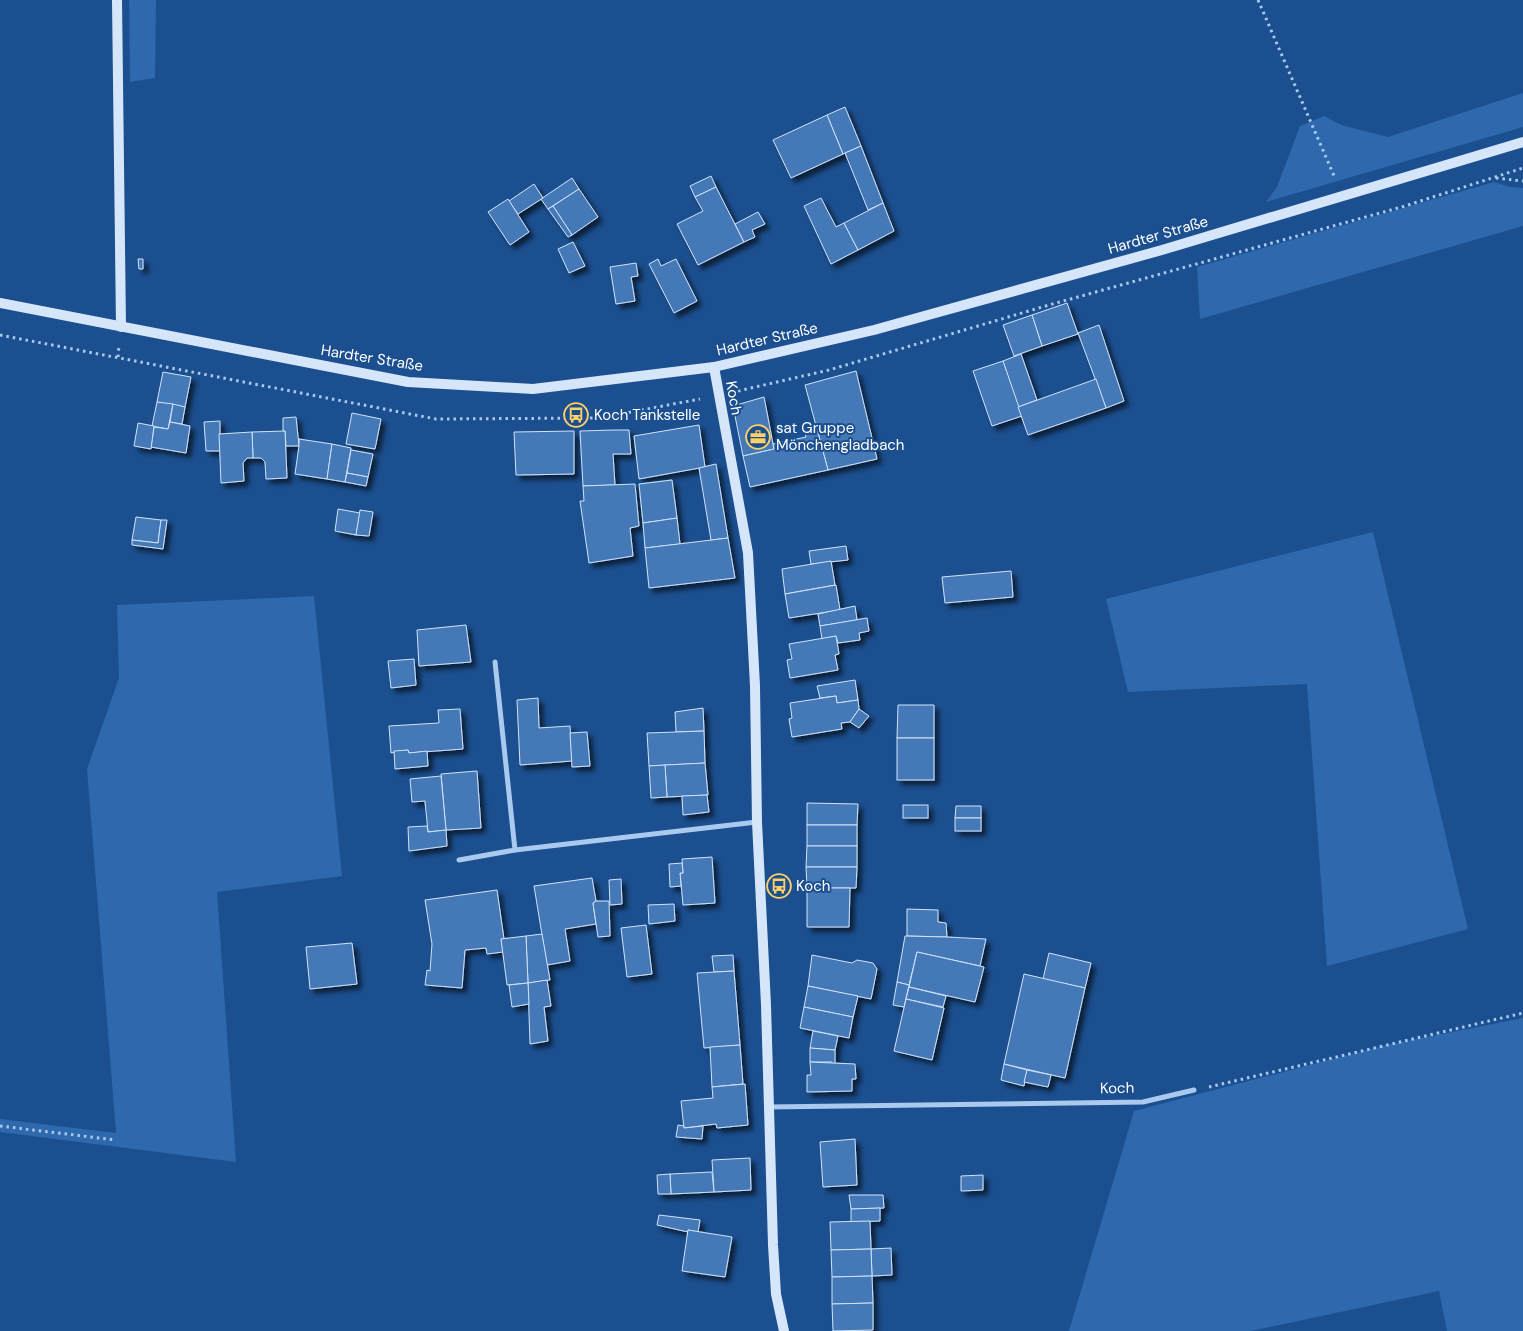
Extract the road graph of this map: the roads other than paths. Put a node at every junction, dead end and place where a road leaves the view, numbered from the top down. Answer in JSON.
{"nodes":[{"id":1,"x":117,"y":0,"type":"edge"},
{"id":2,"x":1523,"y":142,"type":"edge"},
{"id":3,"x":0,"y":303,"type":"edge"},
{"id":4,"x":121,"y":327,"type":"junction"},
{"id":5,"x":714,"y":367,"type":"junction"},
{"id":6,"x":495,"y":662,"type":"dead end"},
{"id":7,"x":757,"y":822,"type":"junction"},
{"id":8,"x":515,"y":850,"type":"junction"},
{"id":9,"x":459,"y":860,"type":"dead end"},
{"id":10,"x":1194,"y":1090,"type":"road end"},
{"id":11,"x":768,"y":1107,"type":"junction"},
{"id":12,"x":784,"y":1331,"type":"edge"}],
"edges":[{"from":1,"to":4,"type":"main road"},
{"from":2,"to":5,"type":"main road","name":"Hardter Straße"},
{"from":3,"to":4,"type":"main road","name":"Hardter Straße"},
{"from":4,"to":5,"type":"main road","name":"Hardter Straße"},
{"from":5,"to":7,"type":"main road","name":"Koch"},
{"from":6,"to":8,"type":"street"},
{"from":7,"to":8,"type":"street"},
{"from":7,"to":11,"type":"main road","name":"Koch"},
{"from":8,"to":9,"type":"street"},
{"from":10,"to":11,"type":"street","name":"Koch"},
{"from":11,"to":12,"type":"main road","name":"Koch"}]}
